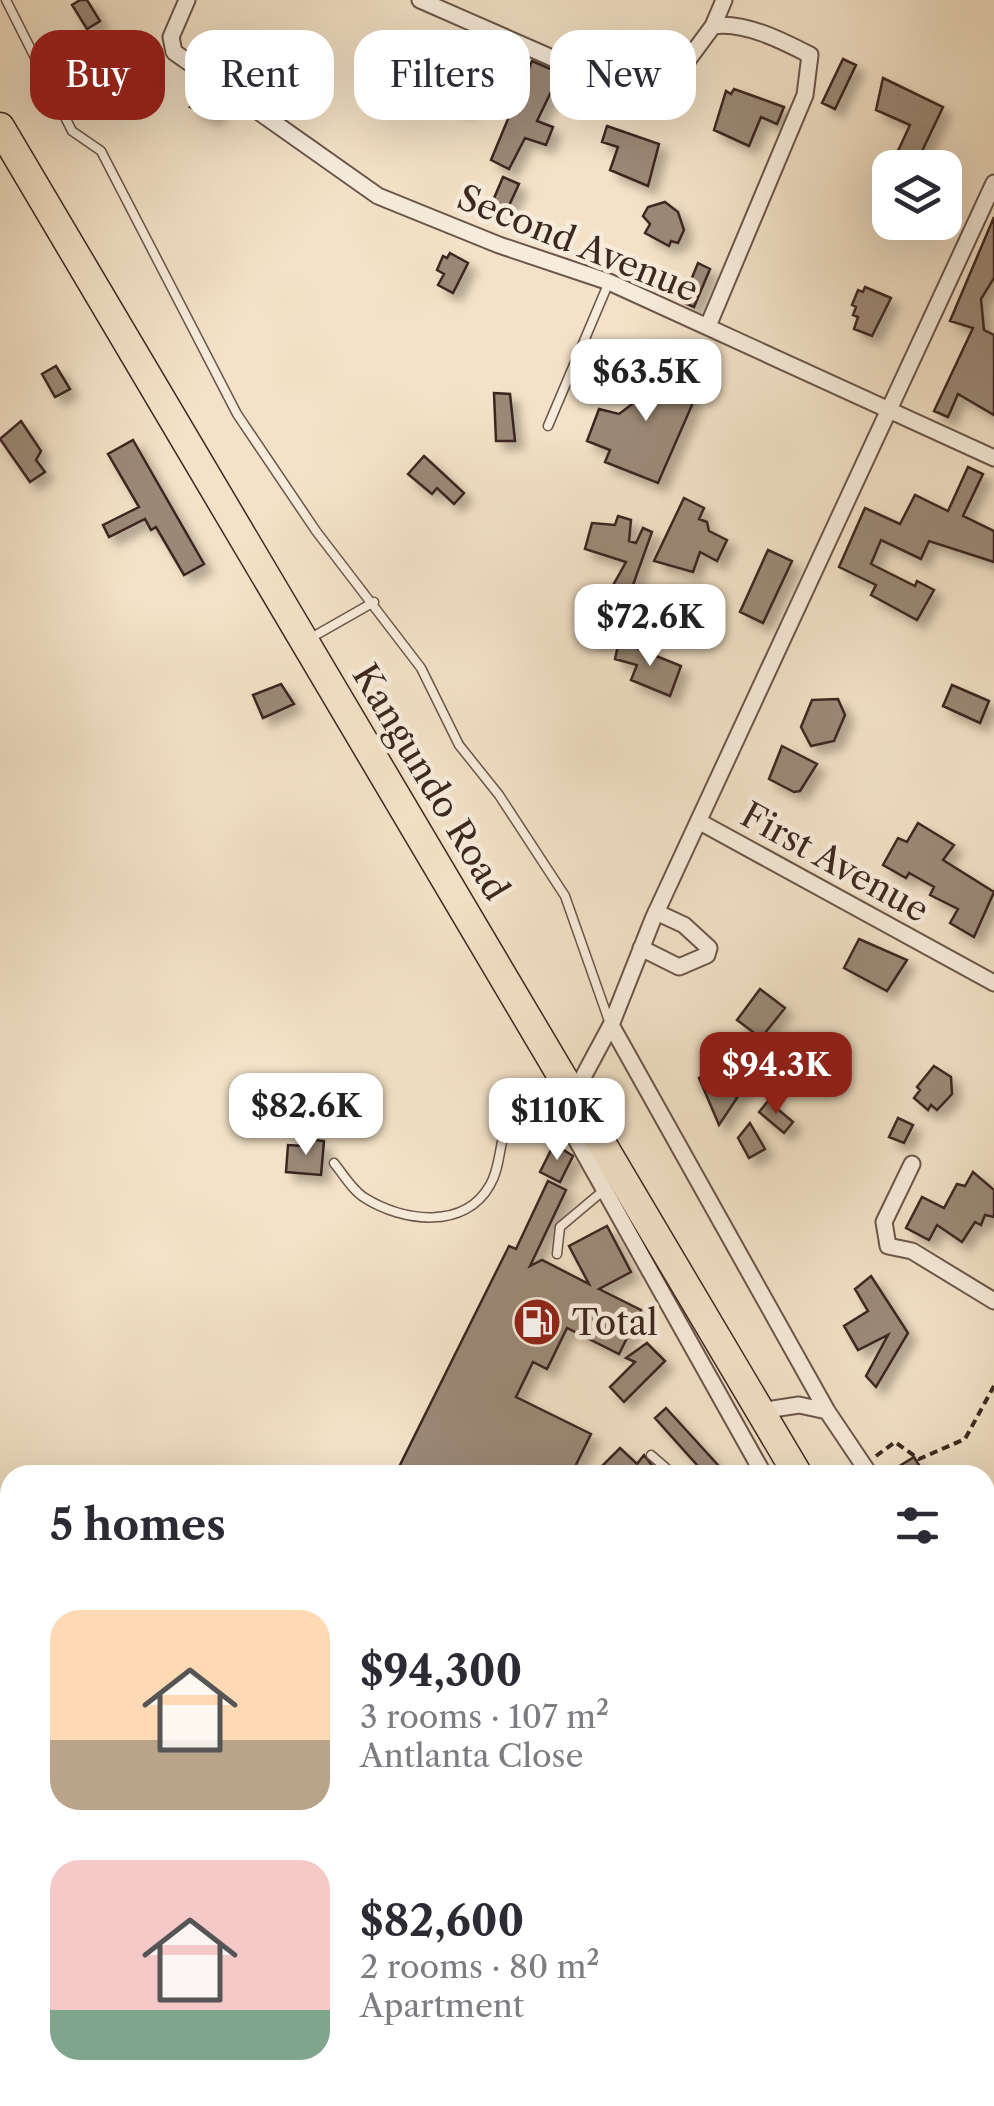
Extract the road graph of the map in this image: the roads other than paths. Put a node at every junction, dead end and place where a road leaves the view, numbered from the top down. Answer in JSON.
{"nodes":[{"id":1,"x":6,"y":0,"type":"edge"},
{"id":2,"x":187,"y":0,"type":"edge"},
{"id":3,"x":420,"y":0,"type":"edge"},
{"id":4,"x":724,"y":0,"type":"edge"},
{"id":5,"x":713,"y":26,"type":"junction"},
{"id":6,"x":0,"y":127,"type":"edge"},
{"id":7,"x":994,"y":183,"type":"edge"},
{"id":8,"x":609,"y":282,"type":"junction"},
{"id":9,"x":708,"y":326,"type":"junction"},
{"id":10,"x":892,"y":410,"type":"junction"},
{"id":11,"x":548,"y":426,"type":"dead end"},
{"id":12,"x":992,"y":452,"type":"edge"},
{"id":13,"x":374,"y":602,"type":"junction"},
{"id":14,"x":304,"y":642,"type":"junction"},
{"id":15,"x":700,"y":822,"type":"junction"},
{"id":16,"x":656,"y":912,"type":"junction"},
{"id":17,"x":641,"y":948,"type":"junction"},
{"id":18,"x":994,"y":984,"type":"edge"},
{"id":19,"x":611,"y":1025,"type":"junction"},
{"id":20,"x":563,"y":1088,"type":"junction"},
{"id":21,"x":334,"y":1163,"type":"dead end"},
{"id":22,"x":912,"y":1164,"type":"dead end"},
{"id":23,"x":604,"y":1190,"type":"junction"},
{"id":24,"x":557,"y":1254,"type":"dead end"},
{"id":25,"x":994,"y":1301,"type":"edge"},
{"id":26,"x":827,"y":1411,"type":"junction"},
{"id":27,"x":760,"y":1412,"type":"junction"},
{"id":28,"x":651,"y":1456,"type":"dead end"},
{"id":29,"x":662,"y":1465,"type":"edge"},
{"id":30,"x":758,"y":1465,"type":"edge"},
{"id":31,"x":786,"y":1465,"type":"edge"},
{"id":32,"x":864,"y":1465,"type":"edge"}],
"edges":[{"from":1,"to":13,"type":"lane"},
{"from":2,"to":8,"type":"street","name":"Second Avenue"},
{"from":3,"to":5,"type":"street"},
{"from":4,"to":5,"type":"street"},
{"from":5,"to":9,"type":"street"},
{"from":6,"to":14,"type":"highway","name":"Kangundo Road"},
{"from":7,"to":10,"type":"street"},
{"from":8,"to":9,"type":"street","name":"Second Avenue"},
{"from":8,"to":11,"type":"lane"},
{"from":9,"to":10,"type":"street","name":"Second Avenue"},
{"from":10,"to":12,"type":"street","name":"Second Avenue"},
{"from":10,"to":15,"type":"street"},
{"from":13,"to":14,"type":"lane"},
{"from":13,"to":19,"type":"lane"},
{"from":14,"to":20,"type":"highway","name":"Kangundo Road"},
{"from":15,"to":16,"type":"street"},
{"from":15,"to":18,"type":"street","name":"First Avenue"},
{"from":16,"to":17,"type":"street"},
{"from":16,"to":17,"type":"street"},
{"from":17,"to":19,"type":"street"},
{"from":19,"to":20,"type":"street"},
{"from":19,"to":26,"type":"street"},
{"from":20,"to":21,"type":"lane"},
{"from":20,"to":23,"type":"street"},
{"from":20,"to":27,"type":"highway","name":"Kangundo Road"},
{"from":22,"to":25,"type":"street"},
{"from":23,"to":24,"type":"lane"},
{"from":23,"to":30,"type":"street"},
{"from":26,"to":27,"type":"street"},
{"from":26,"to":32,"type":"street"},
{"from":27,"to":31,"type":"highway","name":"Kangundo Road"},
{"from":28,"to":29,"type":"lane"}]}
